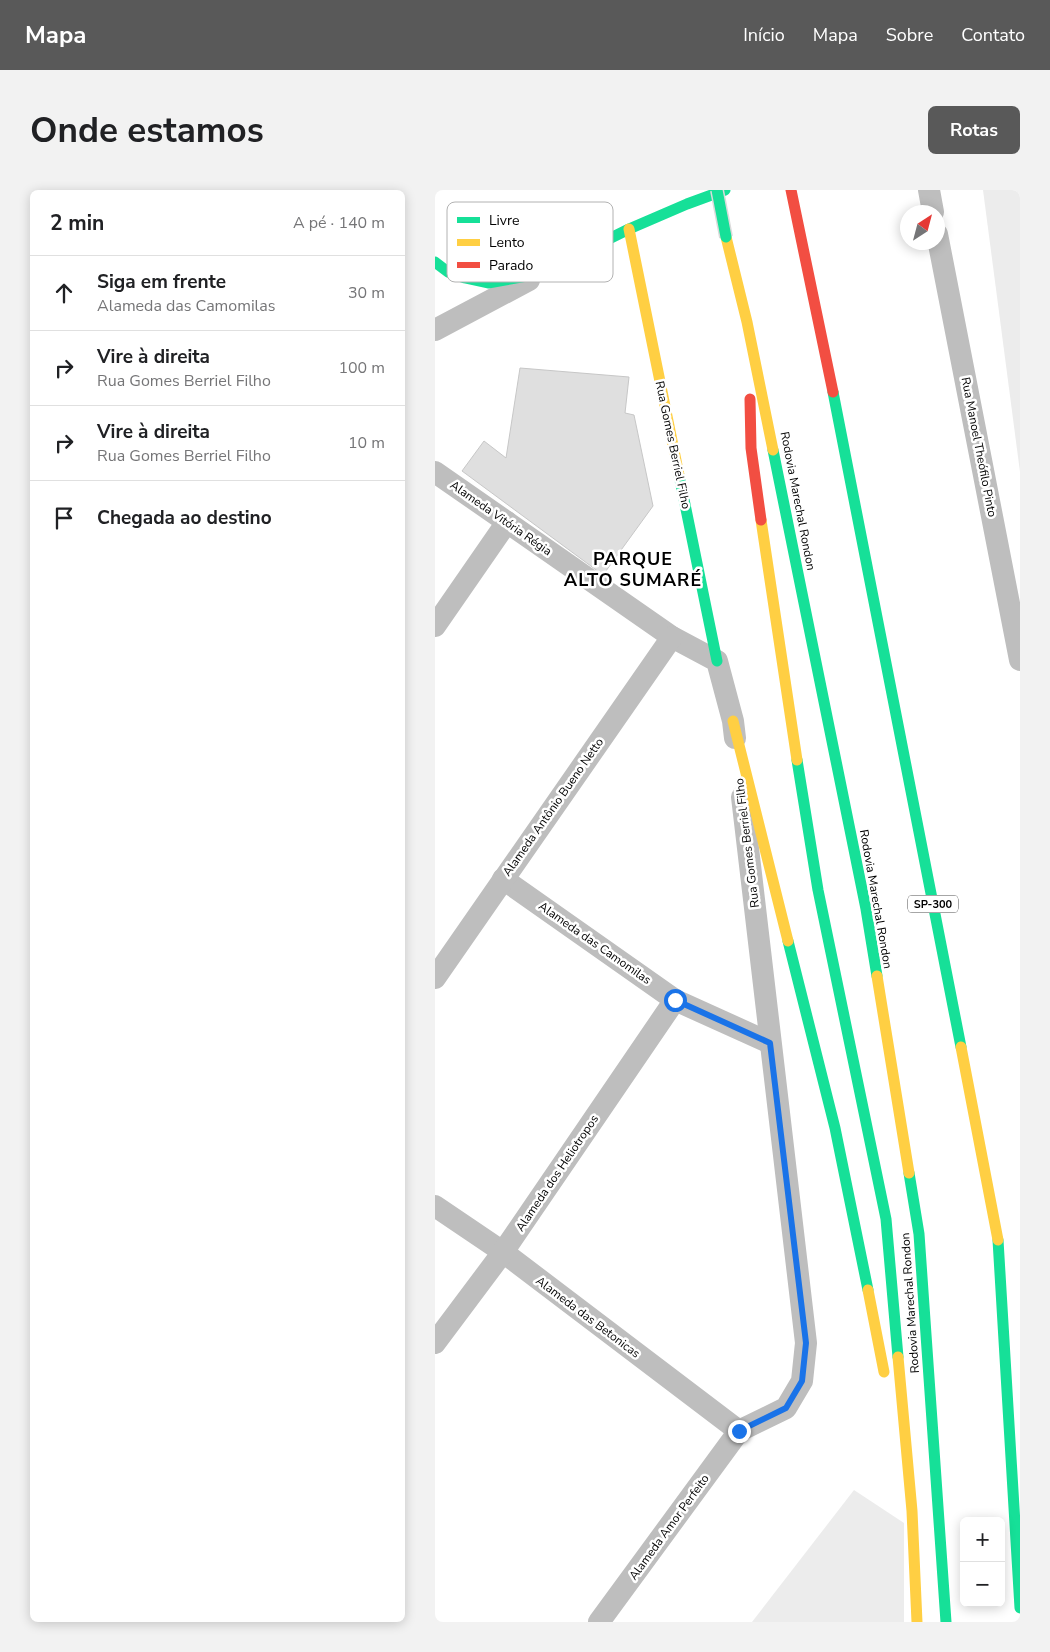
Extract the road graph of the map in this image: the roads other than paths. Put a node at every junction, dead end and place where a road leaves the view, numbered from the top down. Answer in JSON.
{"nodes":[{"id":1,"x":717,"y":190,"type":"edge"},
{"id":2,"x":725,"y":190,"type":"edge"},
{"id":3,"x":791,"y":190,"type":"edge"},
{"id":4,"x":929,"y":190,"type":"edge"},
{"id":5,"x":932,"y":205,"type":"edge"},
{"id":6,"x":629,"y":229,"type":"junction"},
{"id":7,"x":613,"y":237,"type":"edge"},
{"id":8,"x":940,"y":250,"type":"edge"},
{"id":9,"x":435,"y":262,"type":"edge"},
{"id":10,"x":447,"y":271,"type":"edge"},
{"id":11,"x":523,"y":282,"type":"edge"},
{"id":12,"x":747,"y":322,"type":"junction"},
{"id":13,"x":435,"y":330,"type":"edge"},
{"id":14,"x":435,"y":472,"type":"edge"},
{"id":15,"x":507,"y":522,"type":"junction"},
{"id":16,"x":435,"y":626,"type":"edge"},
{"id":17,"x":671,"y":636,"type":"junction"},
{"id":18,"x":1020,"y":660,"type":"edge"},
{"id":19,"x":717,"y":661,"type":"junction"},
{"id":20,"x":733,"y":721,"type":"junction"},
{"id":21,"x":503,"y":879,"type":"junction"},
{"id":22,"x":435,"y":978,"type":"edge"},
{"id":23,"x":675,"y":1000,"type":"junction"},
{"id":24,"x":770,"y":1043,"type":"junction"},
{"id":25,"x":435,"y":1206,"type":"edge"},
{"id":26,"x":503,"y":1252,"type":"junction"},
{"id":27,"x":435,"y":1343,"type":"edge"},
{"id":28,"x":887,"y":1387,"type":"dead end"},
{"id":29,"x":891,"y":1406,"type":"dead end"},
{"id":30,"x":739,"y":1431,"type":"junction"},
{"id":31,"x":911,"y":1510,"type":"junction"},
{"id":32,"x":1020,"y":1608,"type":"edge"},
{"id":33,"x":599,"y":1622,"type":"edge"},
{"id":34,"x":917,"y":1622,"type":"edge"},
{"id":35,"x":946,"y":1622,"type":"edge"}],
"edges":[{"from":1,"to":12,"type":"main road","name":"Rodovia Marechal Rondon","bridge":true},
{"from":2,"to":6,"type":"main road"},
{"from":3,"to":32,"type":"main road","number":"SP-300"},
{"from":4,"to":5,"type":"street"},
{"from":6,"to":7,"type":"main road"},
{"from":6,"to":19,"type":"main road","name":"Rua Gomes Berriel Filho"},
{"from":8,"to":18,"type":"street","name":"Rua Manoel Theófilo Pinto"},
{"from":9,"to":10,"type":"main road"},
{"from":11,"to":13,"type":"street"},
{"from":12,"to":31,"type":"main road"},
{"from":12,"to":35,"type":"main road","name":"Rodovia Marechal Rondon"},
{"from":14,"to":15,"type":"street","name":"Alameda Vitória Régia"},
{"from":15,"to":16,"type":"street"},
{"from":15,"to":17,"type":"street","name":"Alameda Vitória Régia"},
{"from":17,"to":19,"type":"street","name":"Alameda Vitória Régia"},
{"from":17,"to":21,"type":"street","name":"Alameda Antônio Bueno Netto"},
{"from":19,"to":20,"type":"street","name":"Rua Gomes Berriel Filho"},
{"from":20,"to":24,"type":"street","name":"Rua Gomes Berriel Filho"},
{"from":20,"to":28,"type":"main road"},
{"from":21,"to":22,"type":"street","name":"Alameda Antônio Bueno Netto"},
{"from":21,"to":23,"type":"street","name":"Alameda das Camomilas"},
{"from":23,"to":24,"type":"street","name":"Alameda das Camomilas"},
{"from":23,"to":26,"type":"street","name":"Alameda dos Heliotropos"},
{"from":24,"to":30,"type":"street","name":"Rua Gomes Berriel Filho"},
{"from":25,"to":26,"type":"street","name":"Alameda das Betonicas"},
{"from":26,"to":27,"type":"street","name":"Alameda dos Heliotropos"},
{"from":26,"to":30,"type":"street","name":"Alameda das Betonicas"},
{"from":29,"to":31,"type":"main road"},
{"from":30,"to":33,"type":"street","name":"Alameda Amor Perfeito"},
{"from":31,"to":34,"type":"main road"}]}
